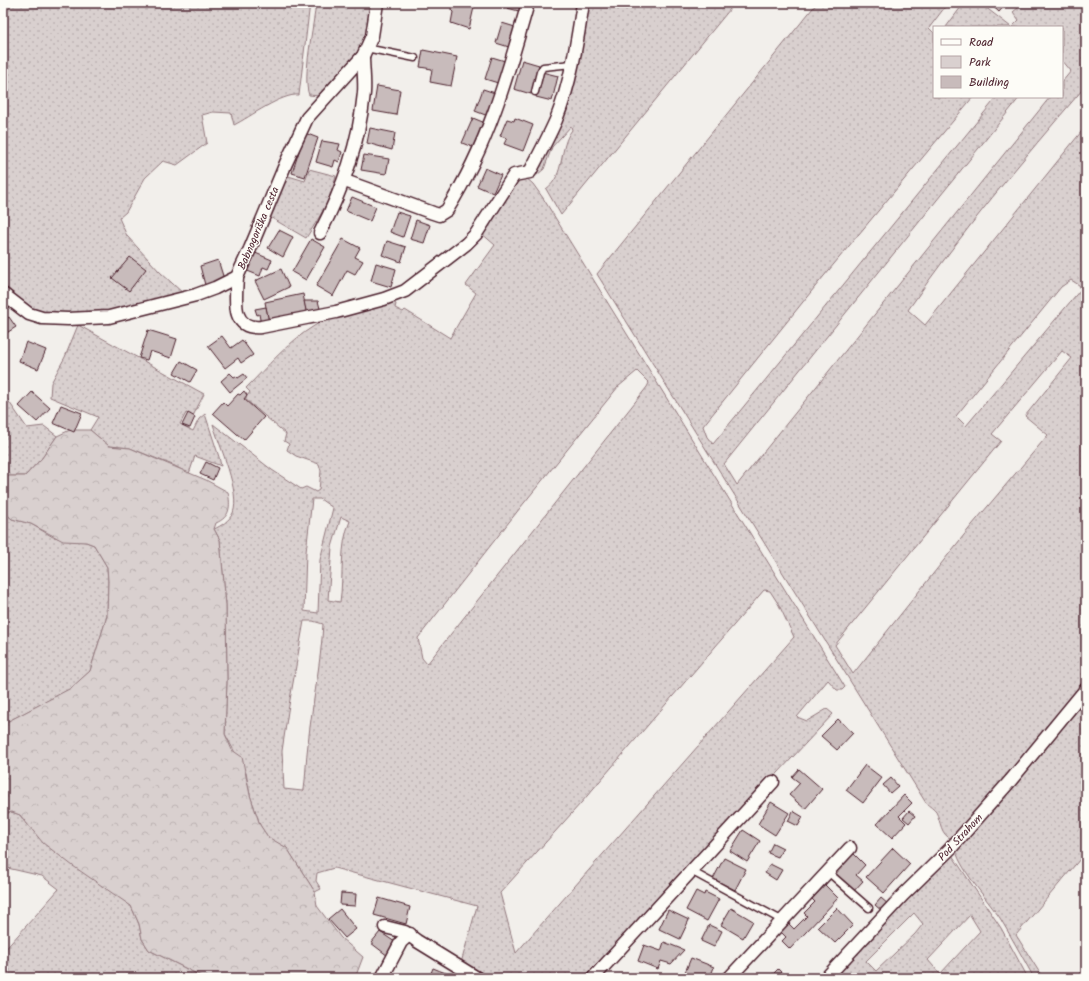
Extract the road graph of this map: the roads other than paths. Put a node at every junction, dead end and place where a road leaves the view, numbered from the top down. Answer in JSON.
{"nodes":[{"id":1,"x":377,"y":3,"type":"edge"},
{"id":2,"x":528,"y":3,"type":"edge"},
{"id":3,"x":583,"y":3,"type":"edge"},
{"id":4,"x":364,"y":52,"type":"junction"},
{"id":5,"x":415,"y":58,"type":"dead end"},
{"id":6,"x":572,"y":64,"type":"junction"},
{"id":7,"x":535,"y":92,"type":"dead end"},
{"id":8,"x":344,"y":181,"type":"junction"},
{"id":9,"x":320,"y":233,"type":"dead end"},
{"id":10,"x":237,"y":277,"type":"junction"},
{"id":11,"x":3,"y":294,"type":"edge"},
{"id":12,"x":1086,"y":689,"type":"edge"},
{"id":13,"x":773,"y":782,"type":"dead end"},
{"id":14,"x":850,"y":848,"type":"dead end"},
{"id":15,"x":691,"y":871,"type":"junction"},
{"id":16,"x":828,"y":872,"type":"junction"},
{"id":17,"x":869,"y":908,"type":"dead end"},
{"id":18,"x":783,"y":921,"type":"junction"},
{"id":19,"x":385,"y":927,"type":"dead end"},
{"id":20,"x":410,"y":934,"type":"junction"},
{"id":21,"x":382,"y":978,"type":"edge"},
{"id":22,"x":476,"y":978,"type":"edge"},
{"id":23,"x":593,"y":978,"type":"edge"},
{"id":24,"x":728,"y":978,"type":"edge"},
{"id":25,"x":826,"y":978,"type":"edge"}],
"edges":[{"from":1,"to":4,"type":"street","name":"Babnogoriška cesta"},
{"from":2,"to":8,"type":"street"},
{"from":3,"to":6,"type":"street"},
{"from":4,"to":5,"type":"lane"},
{"from":4,"to":8,"type":"street"},
{"from":4,"to":10,"type":"street","name":"Babnogoriška cesta"},
{"from":6,"to":7,"type":"lane"},
{"from":6,"to":10,"type":"street"},
{"from":8,"to":9,"type":"street"},
{"from":10,"to":11,"type":"street","name":"Babnogoriška cesta"},
{"from":12,"to":25,"type":"street","name":"Pod Strahom"},
{"from":13,"to":15,"type":"street"},
{"from":14,"to":16,"type":"street"},
{"from":15,"to":18,"type":"lane"},
{"from":15,"to":23,"type":"street"},
{"from":16,"to":17,"type":"lane"},
{"from":16,"to":18,"type":"street"},
{"from":18,"to":24,"type":"street"},
{"from":19,"to":20,"type":"street"},
{"from":20,"to":21,"type":"street"},
{"from":20,"to":22,"type":"street"}]}
